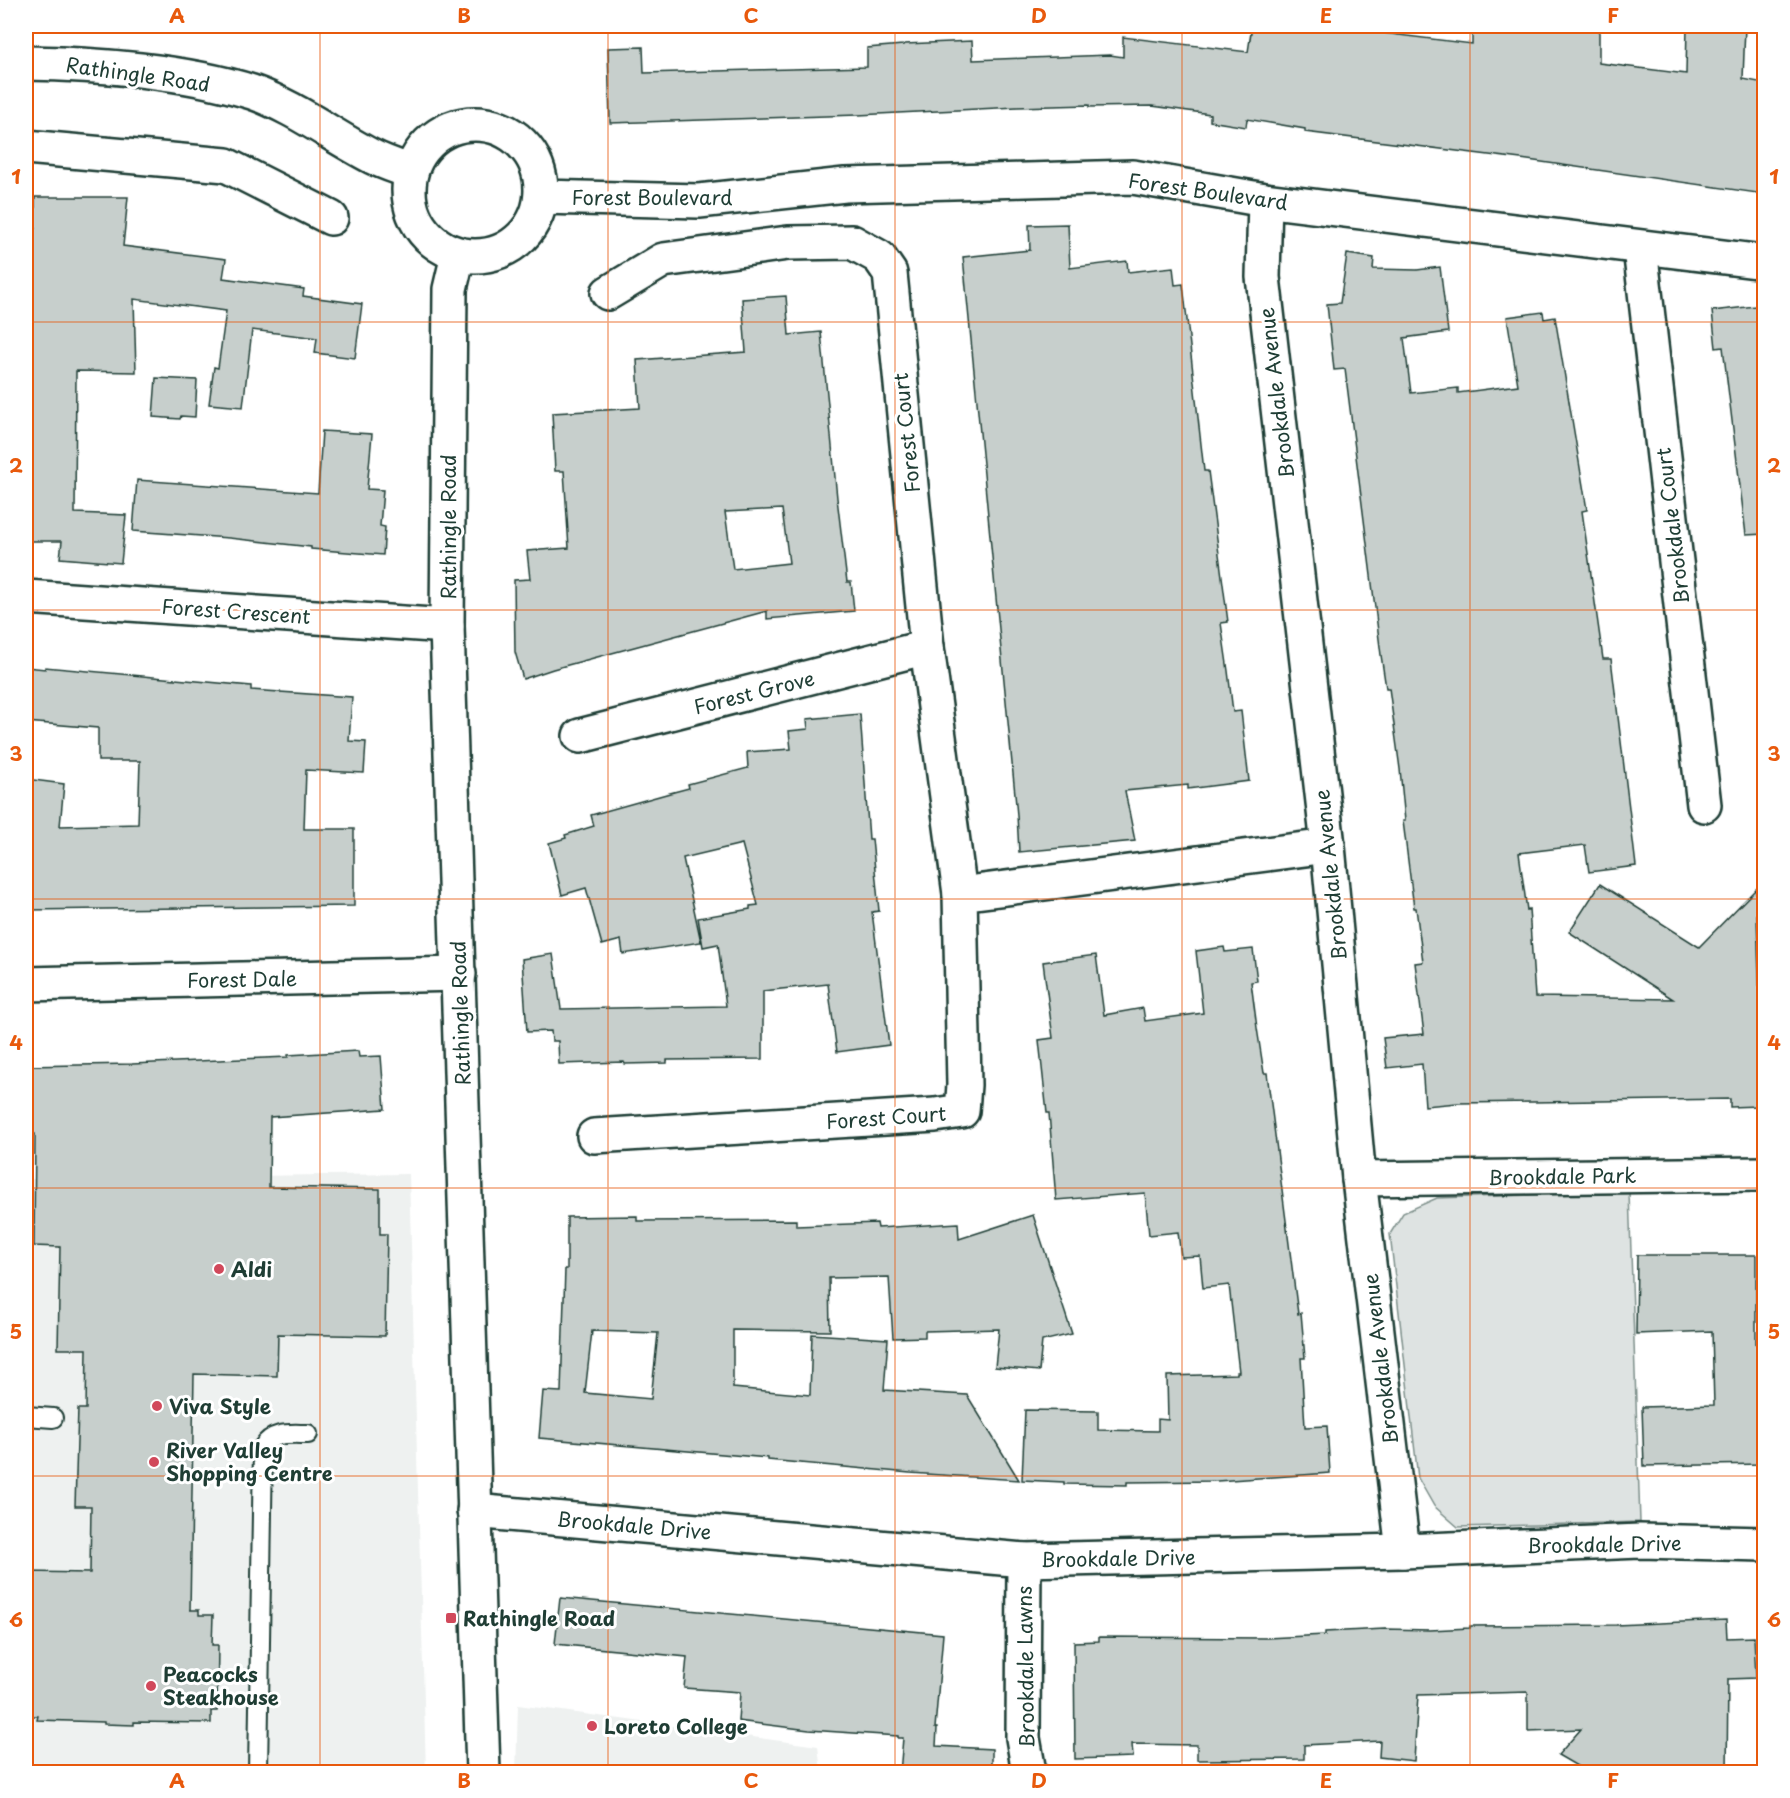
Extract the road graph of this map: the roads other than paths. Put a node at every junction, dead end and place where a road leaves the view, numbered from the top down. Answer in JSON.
{"nodes":[{"id":1,"x":26,"y":63,"type":"edge"},
{"id":2,"x":26,"y":147,"type":"edge"},
{"id":3,"x":411,"y":172,"type":"junction"},
{"id":4,"x":541,"y":197,"type":"junction"},
{"id":5,"x":1265,"y":200,"type":"junction"},
{"id":6,"x":331,"y":218,"type":"dead end"},
{"id":7,"x":1640,"y":248,"type":"junction"},
{"id":8,"x":458,"y":255,"type":"junction"},
{"id":9,"x":1764,"y":262,"type":"edge"},
{"id":10,"x":608,"y":292,"type":"dead end"},
{"id":11,"x":26,"y":597,"type":"edge"},
{"id":12,"x":447,"y":626,"type":"junction"},
{"id":13,"x":927,"y":647,"type":"junction"},
{"id":14,"x":580,"y":736,"type":"dead end"},
{"id":15,"x":1704,"y":805,"type":"dead end"},
{"id":16,"x":1328,"y":846,"type":"junction"},
{"id":17,"x":960,"y":894,"type":"junction"},
{"id":18,"x":459,"y":974,"type":"junction"},
{"id":19,"x":26,"y":984,"type":"edge"},
{"id":20,"x":594,"y":1136,"type":"dead end"},
{"id":21,"x":1764,"y":1174,"type":"edge"},
{"id":22,"x":1359,"y":1179,"type":"junction"},
{"id":23,"x":26,"y":1416,"type":"edge"},
{"id":24,"x":53,"y":1418,"type":"dead end"},
{"id":25,"x":308,"y":1434,"type":"dead end"},
{"id":26,"x":474,"y":1511,"type":"junction"},
{"id":27,"x":1764,"y":1544,"type":"edge"},
{"id":28,"x":1402,"y":1551,"type":"junction"},
{"id":29,"x":1023,"y":1560,"type":"junction"},
{"id":30,"x":258,"y":1773,"type":"edge"},
{"id":31,"x":483,"y":1773,"type":"edge"},
{"id":32,"x":1029,"y":1773,"type":"edge"}],
"edges":[{"from":1,"to":3,"type":"street","name":"Rathingle Road"},
{"from":2,"to":6,"type":"street"},
{"from":3,"to":4,"type":"street"},
{"from":3,"to":8,"type":"street"},
{"from":4,"to":5,"type":"street","name":"Forest Boulevard"},
{"from":4,"to":8,"type":"street"},
{"from":5,"to":7,"type":"street","name":"Forest Boulevard"},
{"from":5,"to":16,"type":"street","name":"Brookdale Avenue"},
{"from":7,"to":9,"type":"street","name":"Forest Boulevard"},
{"from":7,"to":15,"type":"street","name":"Brookdale Court"},
{"from":8,"to":12,"type":"street","name":"Rathingle Road"},
{"from":10,"to":13,"type":"street","name":"Forest Court"},
{"from":11,"to":12,"type":"street","name":"Forest Crescent"},
{"from":12,"to":18,"type":"street","name":"Rathingle Road"},
{"from":13,"to":14,"type":"street","name":"Forest Grove"},
{"from":13,"to":17,"type":"street","name":"Forest Court"},
{"from":16,"to":17,"type":"street"},
{"from":16,"to":22,"type":"street","name":"Brookdale Avenue"},
{"from":17,"to":20,"type":"street","name":"Forest Court"},
{"from":18,"to":19,"type":"street","name":"Forest Dale"},
{"from":18,"to":26,"type":"street","name":"Rathingle Road"},
{"from":21,"to":22,"type":"street","name":"Brookdale Park"},
{"from":22,"to":28,"type":"street","name":"Brookdale Avenue"},
{"from":23,"to":24,"type":"lane"},
{"from":25,"to":30,"type":"lane"},
{"from":26,"to":29,"type":"street","name":"Brookdale Drive"},
{"from":26,"to":31,"type":"street","name":"Rathingle Road"},
{"from":27,"to":28,"type":"street","name":"Brookdale Drive"},
{"from":28,"to":29,"type":"street","name":"Brookdale Drive"},
{"from":29,"to":32,"type":"street","name":"Brookdale Lawns"}]}
